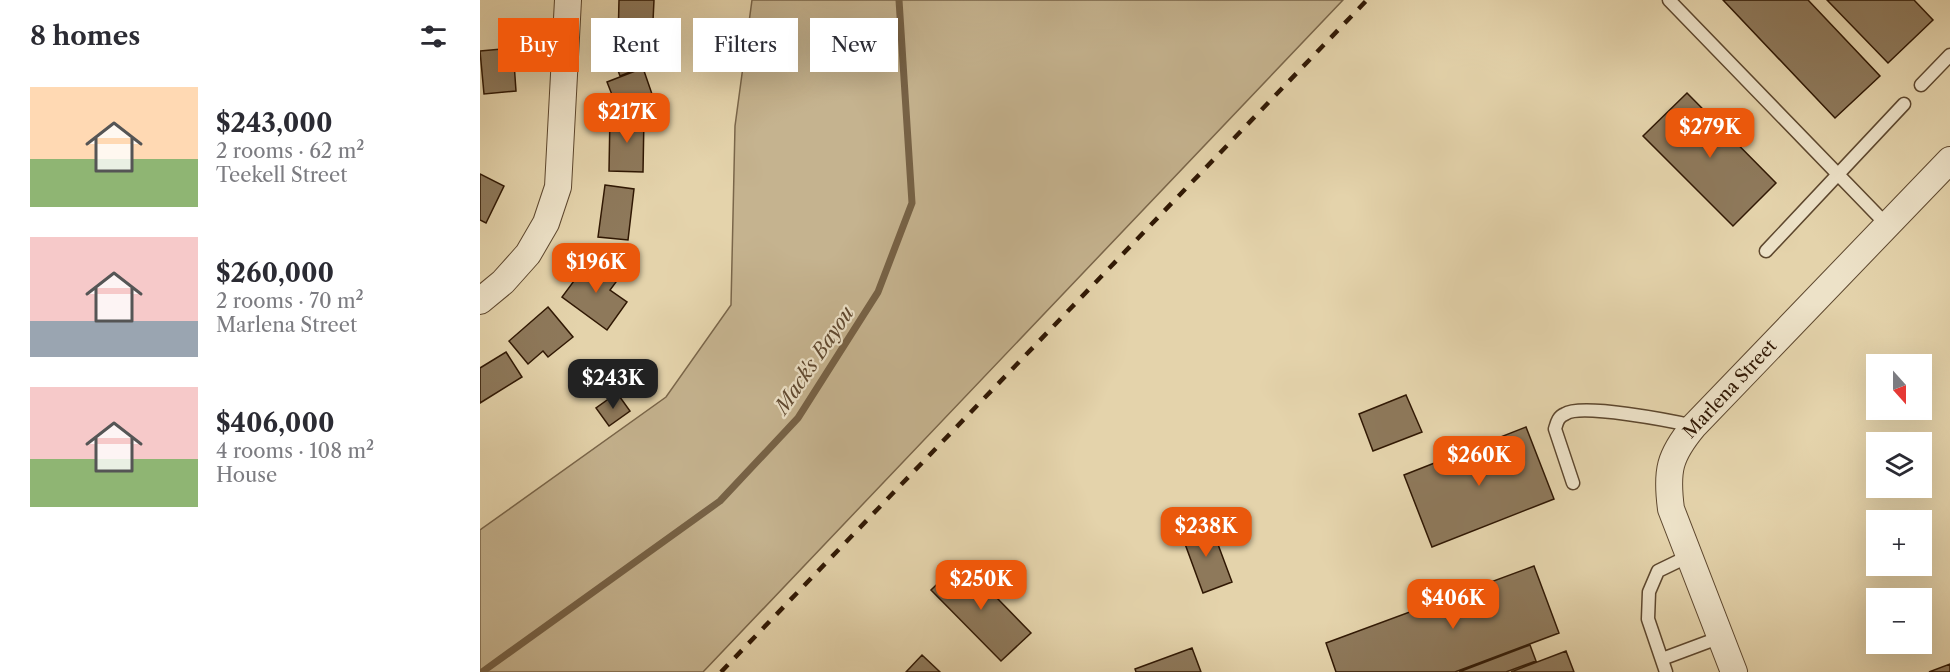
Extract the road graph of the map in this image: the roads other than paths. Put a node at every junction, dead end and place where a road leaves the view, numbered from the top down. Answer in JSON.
{"nodes":[{"id":1,"x":568,"y":0,"type":"edge"},
{"id":2,"x":1669,"y":0,"type":"edge"},
{"id":3,"x":1950,"y":55,"type":"edge"},
{"id":4,"x":1921,"y":85,"type":"dead end"},
{"id":5,"x":1904,"y":104,"type":"dead end"},
{"id":6,"x":1950,"y":160,"type":"edge"},
{"id":7,"x":1838,"y":175,"type":"junction"},
{"id":8,"x":1887,"y":225,"type":"junction"},
{"id":9,"x":1766,"y":251,"type":"dead end"},
{"id":10,"x":480,"y":301,"type":"edge"},
{"id":11,"x":1694,"y":426,"type":"junction"},
{"id":12,"x":1572,"y":483,"type":"dead end"},
{"id":13,"x":1689,"y":556,"type":"junction"},
{"id":14,"x":1721,"y":637,"type":"junction"},
{"id":15,"x":1662,"y":659,"type":"junction"},
{"id":16,"x":1666,"y":672,"type":"edge"},
{"id":17,"x":1734,"y":672,"type":"edge"}],
"edges":[{"from":1,"to":10,"type":"street"},
{"from":2,"to":7,"type":"lane"},
{"from":3,"to":4,"type":"lane"},
{"from":5,"to":7,"type":"lane"},
{"from":6,"to":8,"type":"street","name":"Marlena Street"},
{"from":7,"to":8,"type":"lane"},
{"from":7,"to":9,"type":"lane"},
{"from":8,"to":11,"type":"street","name":"Marlena Street"},
{"from":11,"to":12,"type":"lane"},
{"from":11,"to":13,"type":"street","name":"Marlena Street"},
{"from":13,"to":14,"type":"street","name":"Marlena Street"},
{"from":13,"to":15,"type":"lane"},
{"from":14,"to":15,"type":"lane"},
{"from":14,"to":17,"type":"street","name":"Marlena Street"},
{"from":15,"to":16,"type":"lane"}]}
